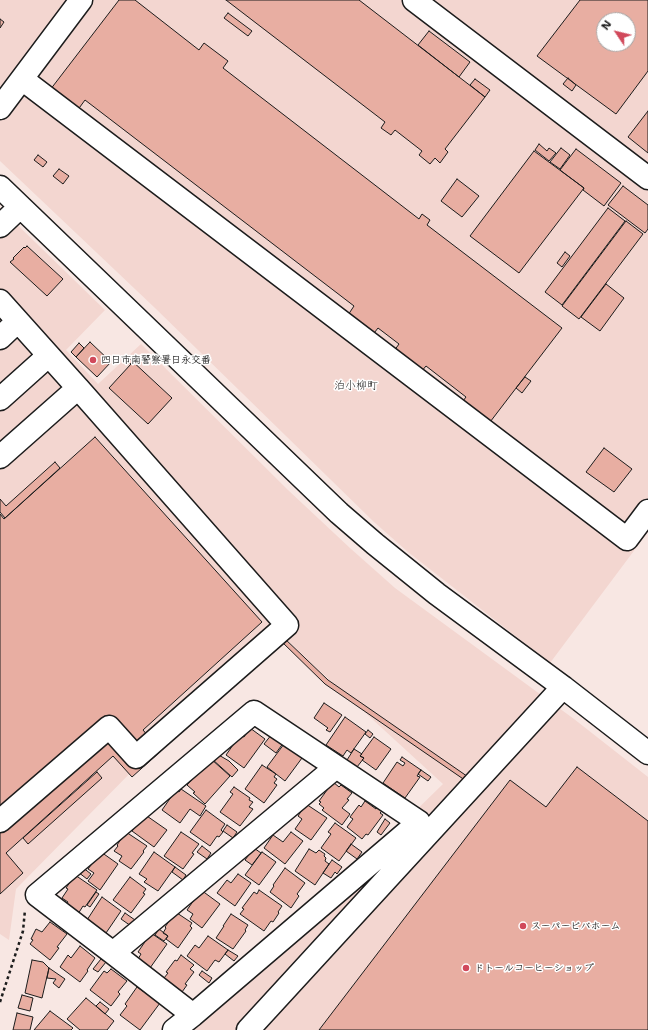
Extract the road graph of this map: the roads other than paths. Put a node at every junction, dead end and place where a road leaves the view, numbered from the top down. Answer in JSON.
{"nodes":[{"id":1,"x":81,"y":0,"type":"edge"},
{"id":2,"x":414,"y":0,"type":"edge"},
{"id":3,"x":22,"y":79,"type":"junction"},
{"id":4,"x":0,"y":108,"type":"edge"},
{"id":5,"x":648,"y":178,"type":"edge"},
{"id":6,"x":0,"y":187,"type":"edge"},
{"id":7,"x":20,"y":207,"type":"junction"},
{"id":8,"x":0,"y":226,"type":"edge"},
{"id":9,"x":0,"y":301,"type":"edge"},
{"id":10,"x":18,"y":321,"type":"junction"},
{"id":11,"x":0,"y":338,"type":"edge"},
{"id":12,"x":48,"y":356,"type":"junction"},
{"id":13,"x":78,"y":388,"type":"junction"},
{"id":14,"x":0,"y":399,"type":"edge"},
{"id":15,"x":0,"y":458,"type":"edge"},
{"id":16,"x":648,"y":511,"type":"edge"},
{"id":17,"x":563,"y":687,"type":"junction"},
{"id":18,"x":648,"y":753,"type":"edge"},
{"id":19,"x":336,"y":767,"type":"junction"},
{"id":20,"x":0,"y":821,"type":"edge"},
{"id":21,"x":113,"y":953,"type":"junction"},
{"id":22,"x":193,"y":1015,"type":"junction"},
{"id":23,"x":174,"y":1030,"type":"edge"},
{"id":24,"x":248,"y":1030,"type":"edge"}],
"edges":[{"from":1,"to":3,"type":"street"},
{"from":2,"to":5,"type":"street"},
{"from":3,"to":4,"type":"street"},
{"from":3,"to":16,"type":"street"},
{"from":6,"to":7,"type":"street"},
{"from":7,"to":8,"type":"street"},
{"from":7,"to":17,"type":"street"},
{"from":9,"to":10,"type":"street"},
{"from":10,"to":11,"type":"street"},
{"from":10,"to":12,"type":"street"},
{"from":12,"to":13,"type":"street"},
{"from":12,"to":14,"type":"street"},
{"from":13,"to":15,"type":"street"},
{"from":13,"to":20,"type":"street"},
{"from":17,"to":18,"type":"street"},
{"from":17,"to":24,"type":"street"},
{"from":19,"to":21,"type":"street"},
{"from":19,"to":21,"type":"street"},
{"from":19,"to":22,"type":"street"},
{"from":21,"to":22,"type":"street"},
{"from":22,"to":23,"type":"street"}]}
